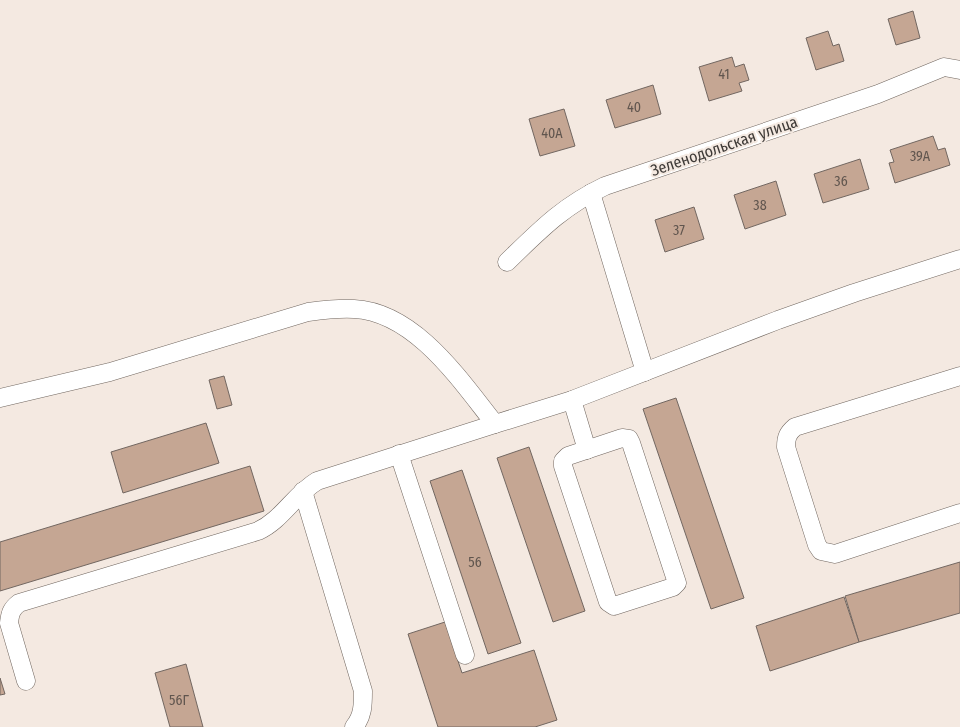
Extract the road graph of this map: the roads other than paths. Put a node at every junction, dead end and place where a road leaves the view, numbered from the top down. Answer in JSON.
{"nodes":[{"id":1,"x":960,"y":70,"type":"edge"},
{"id":2,"x":591,"y":193,"type":"junction"},
{"id":3,"x":960,"y":259,"type":"edge"},
{"id":4,"x":507,"y":262,"type":"dead end"},
{"id":5,"x":644,"y":372,"type":"junction"},
{"id":6,"x":960,"y":376,"type":"edge"},
{"id":7,"x":0,"y":398,"type":"edge"},
{"id":8,"x":572,"y":400,"type":"junction"},
{"id":9,"x":495,"y":424,"type":"junction"},
{"id":10,"x":587,"y":450,"type":"junction"},
{"id":11,"x":398,"y":454,"type":"junction"},
{"id":12,"x":302,"y":491,"type":"junction"},
{"id":13,"x":960,"y":513,"type":"edge"},
{"id":14,"x":465,"y":655,"type":"dead end"},
{"id":15,"x":26,"y":681,"type":"dead end"},
{"id":16,"x":354,"y":727,"type":"edge"}],
"edges":[{"from":1,"to":2,"type":"street","name":"Зеленодольская улица"},
{"from":2,"to":4,"type":"street","name":"Зеленодольская улица"},
{"from":2,"to":5,"type":"street"},
{"from":3,"to":5,"type":"street"},
{"from":5,"to":8,"type":"street"},
{"from":6,"to":13,"type":"street"},
{"from":7,"to":9,"type":"street"},
{"from":8,"to":9,"type":"street"},
{"from":8,"to":10,"type":"street"},
{"from":9,"to":11,"type":"street"},
{"from":10,"to":10,"type":"street"},
{"from":11,"to":12,"type":"street"},
{"from":11,"to":14,"type":"street"},
{"from":12,"to":15,"type":"street"},
{"from":12,"to":16,"type":"street"}]}
